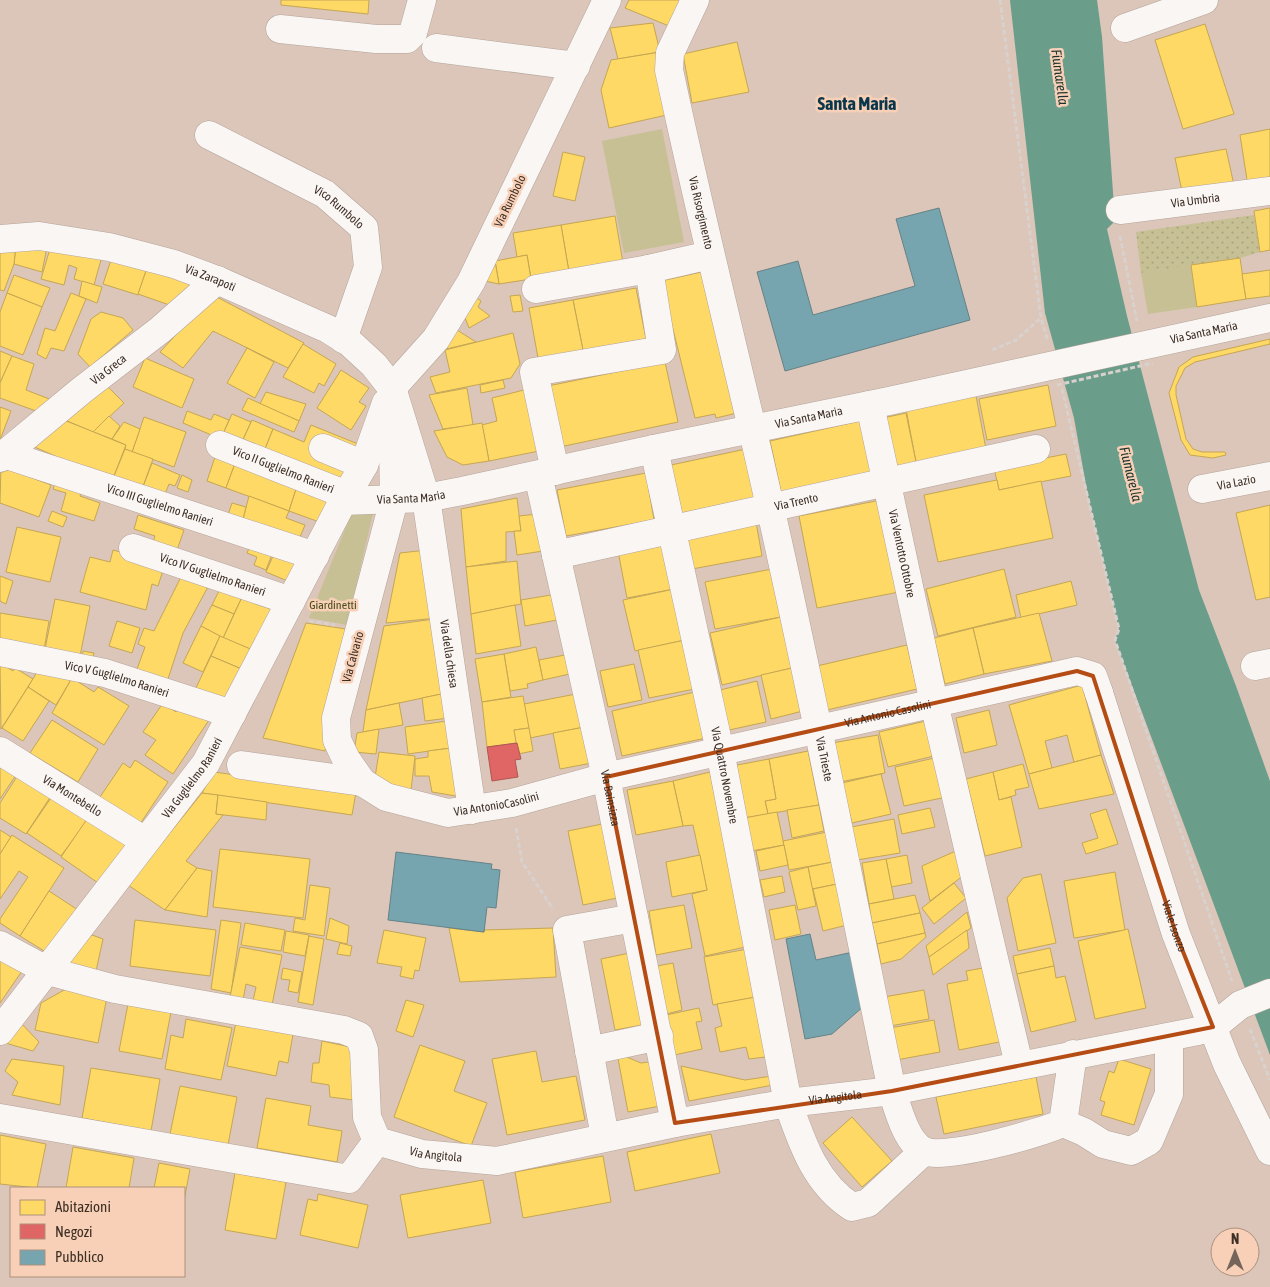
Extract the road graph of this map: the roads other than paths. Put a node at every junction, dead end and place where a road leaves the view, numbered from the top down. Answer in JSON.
{"nodes":[{"id":1,"x":422,"y":0,"type":"edge"},
{"id":2,"x":607,"y":0,"type":"edge"},
{"id":3,"x":695,"y":0,"type":"edge"},
{"id":4,"x":1204,"y":0,"type":"edge"},
{"id":5,"x":1125,"y":28,"type":"dead end"},
{"id":6,"x":280,"y":29,"type":"dead end"},
{"id":7,"x":436,"y":48,"type":"dead end"},
{"id":8,"x":576,"y":66,"type":"junction"},
{"id":9,"x":209,"y":135,"type":"dead end"},
{"id":10,"x":1270,"y":192,"type":"edge"},
{"id":11,"x":1120,"y":210,"type":"road end"},
{"id":12,"x":0,"y":239,"type":"edge"},
{"id":13,"x":710,"y":255,"type":"junction"},
{"id":14,"x":649,"y":269,"type":"junction"},
{"id":15,"x":217,"y":280,"type":"junction"},
{"id":16,"x":536,"y":289,"type":"dead end"},
{"id":17,"x":1270,"y":318,"type":"edge"},
{"id":18,"x":343,"y":339,"type":"junction"},
{"id":19,"x":392,"y":388,"type":"junction"},
{"id":20,"x":870,"y":405,"type":"junction"},
{"id":21,"x":753,"y":430,"type":"junction"},
{"id":22,"x":220,"y":445,"type":"dead end"},
{"id":23,"x":322,"y":448,"type":"dead end"},
{"id":24,"x":654,"y":449,"type":"junction"},
{"id":25,"x":1036,"y":449,"type":"dead end"},
{"id":26,"x":2,"y":456,"type":"edge"},
{"id":27,"x":364,"y":465,"type":"junction"},
{"id":28,"x":547,"y":473,"type":"junction"},
{"id":29,"x":1270,"y":476,"type":"edge"},
{"id":30,"x":887,"y":483,"type":"junction"},
{"id":31,"x":1202,"y":489,"type":"dead end"},
{"id":32,"x":345,"y":498,"type":"junction"},
{"id":33,"x":426,"y":498,"type":"junction"},
{"id":34,"x":394,"y":500,"type":"junction"},
{"id":35,"x":769,"y":509,"type":"junction"},
{"id":36,"x":672,"y":530,"type":"junction"},
{"id":37,"x":133,"y":548,"type":"dead end"},
{"id":38,"x":556,"y":555,"type":"junction"},
{"id":39,"x":315,"y":556,"type":"junction"},
{"id":40,"x":297,"y":611,"type":"junction"},
{"id":41,"x":0,"y":652,"type":"edge"},
{"id":42,"x":1099,"y":693,"type":"joint"},
{"id":43,"x":934,"y":702,"type":"junction"},
{"id":44,"x":232,"y":714,"type":"junction"},
{"id":45,"x":818,"y":729,"type":"junction"},
{"id":46,"x":0,"y":751,"type":"edge"},
{"id":47,"x":720,"y":751,"type":"junction"},
{"id":48,"x":224,"y":760,"type":"junction"},
{"id":49,"x":606,"y":777,"type":"junction"},
{"id":50,"x":362,"y":782,"type":"junction"},
{"id":51,"x":386,"y":797,"type":"joint"},
{"id":52,"x":472,"y":810,"type":"junction"},
{"id":53,"x":145,"y":841,"type":"junction"},
{"id":54,"x":634,"y":918,"type":"junction"},
{"id":55,"x":0,"y":945,"type":"edge"},
{"id":56,"x":48,"y":971,"type":"junction"},
{"id":57,"x":1270,"y":993,"type":"edge"},
{"id":58,"x":1213,"y":1027,"type":"junction"},
{"id":59,"x":0,"y":1031,"type":"edge"},
{"id":60,"x":659,"y":1036,"type":"junction"},
{"id":61,"x":1169,"y":1037,"type":"junction"},
{"id":62,"x":589,"y":1050,"type":"junction"},
{"id":63,"x":1073,"y":1054,"type":"junction"},
{"id":64,"x":1019,"y":1065,"type":"junction"},
{"id":65,"x":892,"y":1091,"type":"junction"},
{"id":66,"x":788,"y":1103,"type":"junction"},
{"id":67,"x":0,"y":1118,"type":"edge"},
{"id":68,"x":675,"y":1122,"type":"junction"},
{"id":69,"x":1063,"y":1123,"type":"junction"},
{"id":70,"x":605,"y":1137,"type":"junction"},
{"id":71,"x":377,"y":1141,"type":"junction"},
{"id":72,"x":924,"y":1151,"type":"junction"},
{"id":73,"x":1270,"y":1151,"type":"edge"}],
"edges":[{"from":1,"to":6,"type":"street"},
{"from":2,"to":8,"type":"street","name":"Via Rumbolo"},
{"from":3,"to":13,"type":"street","name":"Via Risorgimento"},
{"from":4,"to":5,"type":"street"},
{"from":7,"to":8,"type":"street"},
{"from":8,"to":19,"type":"street","name":"Via Rumbolo"},
{"from":9,"to":18,"type":"street","name":"Vico Rumbolo"},
{"from":10,"to":11,"type":"street","name":"Via Umbria"},
{"from":12,"to":15,"type":"street","name":"Via Zarapoti"},
{"from":13,"to":14,"type":"street"},
{"from":13,"to":21,"type":"street","name":"Via Risorgimento"},
{"from":14,"to":16,"type":"street"},
{"from":14,"to":28,"type":"street","name":"Via Bainsizza"},
{"from":15,"to":18,"type":"street","name":"Via Zarapoti"},
{"from":15,"to":26,"type":"street","name":"Via Greca"},
{"from":17,"to":20,"type":"street","name":"Via Santa Maria"},
{"from":18,"to":19,"type":"street","name":"Via Zarapoti"},
{"from":19,"to":27,"type":"street","name":"Via Rumbolo"},
{"from":19,"to":33,"type":"street"},
{"from":19,"to":34,"type":"street"},
{"from":20,"to":21,"type":"street","name":"Via Santa Maria"},
{"from":20,"to":30,"type":"street","name":"Via Ventotto Ottobre"},
{"from":21,"to":24,"type":"street","name":"Via Santa Maria"},
{"from":21,"to":35,"type":"street","name":"Via Trieste"},
{"from":22,"to":32,"type":"street","name":"Vico II Guglielmo Ranieri"},
{"from":23,"to":27,"type":"street"},
{"from":24,"to":28,"type":"street","name":"Via Santa Maria"},
{"from":24,"to":36,"type":"street","name":"Via Quattro Novembre"},
{"from":25,"to":30,"type":"street","name":"Via Trento"},
{"from":26,"to":39,"type":"street","name":"Vico III Guglielmo Ranieri"},
{"from":27,"to":32,"type":"street","name":"Via Rumbolo"},
{"from":28,"to":33,"type":"street","name":"Via Santa Maria"},
{"from":28,"to":38,"type":"street","name":"Via Bainsizza"},
{"from":29,"to":31,"type":"street","name":"Via Lazio"},
{"from":30,"to":35,"type":"street","name":"Via Trento"},
{"from":30,"to":43,"type":"street","name":"Via Ventotto Ottobre"},
{"from":32,"to":34,"type":"street","name":"Via Santa Maria"},
{"from":32,"to":39,"type":"street","name":"Via Guglielmo Ranieri"},
{"from":33,"to":34,"type":"street","name":"Via Santa Maria"},
{"from":33,"to":52,"type":"street","name":"Via della chiesa"},
{"from":34,"to":50,"type":"street","name":"Via Calvario"},
{"from":35,"to":36,"type":"street","name":"Via Trento"},
{"from":35,"to":45,"type":"street","name":"Via Trieste"},
{"from":36,"to":38,"type":"street","name":"Via Trento"},
{"from":36,"to":47,"type":"street","name":"Via Quattro Novembre"},
{"from":37,"to":40,"type":"street","name":"Vico IV Guglielmo Ranieri"},
{"from":38,"to":49,"type":"street","name":"Via Bainsizza"},
{"from":39,"to":40,"type":"street","name":"Via Guglielmo Ranieri"},
{"from":40,"to":44,"type":"street","name":"Via Guglielmo Ranieri"},
{"from":41,"to":44,"type":"street","name":"Vico V Guglielmo Ranieri"},
{"from":42,"to":43,"type":"street","name":"Via Antonio Casolini"},
{"from":42,"to":58,"type":"street","name":"Viale Isonzo"},
{"from":43,"to":45,"type":"street","name":"Via Antonio Casolini"},
{"from":43,"to":64,"type":"street","name":"Via Ventotto Ottobre"},
{"from":44,"to":48,"type":"street","name":"Via Guglielmo Ranieri"},
{"from":45,"to":47,"type":"street","name":"Via Antonio Casolini"},
{"from":45,"to":65,"type":"street","name":"Via Trieste"},
{"from":46,"to":53,"type":"street","name":"Via Montebello"},
{"from":47,"to":49,"type":"street","name":"Via Antonio Casolini"},
{"from":47,"to":66,"type":"street","name":"Via Quattro Novembre"},
{"from":48,"to":50,"type":"street"},
{"from":48,"to":53,"type":"street","name":"Via Guglielmo Ranieri"},
{"from":49,"to":52,"type":"street","name":"Via AntonioCasolini"},
{"from":49,"to":54,"type":"street","name":"Via Bainsizza"},
{"from":50,"to":51,"type":"street","name":"Via Calvario"},
{"from":51,"to":52,"type":"street","name":"Via AntonioCasolini"},
{"from":53,"to":56,"type":"street","name":"Via Guglielmo Ranieri"},
{"from":54,"to":60,"type":"street","name":"Via Bainsizza"},
{"from":54,"to":62,"type":"street"},
{"from":55,"to":56,"type":"street"},
{"from":56,"to":59,"type":"street","name":"Via Guglielmo Ranieri"},
{"from":56,"to":71,"type":"street"},
{"from":57,"to":58,"type":"street"},
{"from":58,"to":61,"type":"street","name":"Via Angitola"},
{"from":58,"to":73,"type":"street","name":"Viale Isonzo"},
{"from":60,"to":62,"type":"street"},
{"from":60,"to":68,"type":"street","name":"Via Bainsizza"},
{"from":61,"to":63,"type":"street","name":"Via Angitola"},
{"from":61,"to":69,"type":"street"},
{"from":62,"to":70,"type":"street"},
{"from":63,"to":64,"type":"street","name":"Via Angitola"},
{"from":63,"to":69,"type":"street"},
{"from":64,"to":65,"type":"street","name":"Via Angitola"},
{"from":65,"to":66,"type":"street","name":"Via Angitola"},
{"from":65,"to":72,"type":"street","name":"Via Trieste"},
{"from":66,"to":68,"type":"street","name":"Via Angitola"},
{"from":66,"to":72,"type":"street","name":"Via Quattro Novembre"},
{"from":67,"to":71,"type":"street"},
{"from":68,"to":70,"type":"street","name":"Via Angitola"},
{"from":69,"to":72,"type":"street"},
{"from":70,"to":71,"type":"street","name":"Via Angitola"}]}
